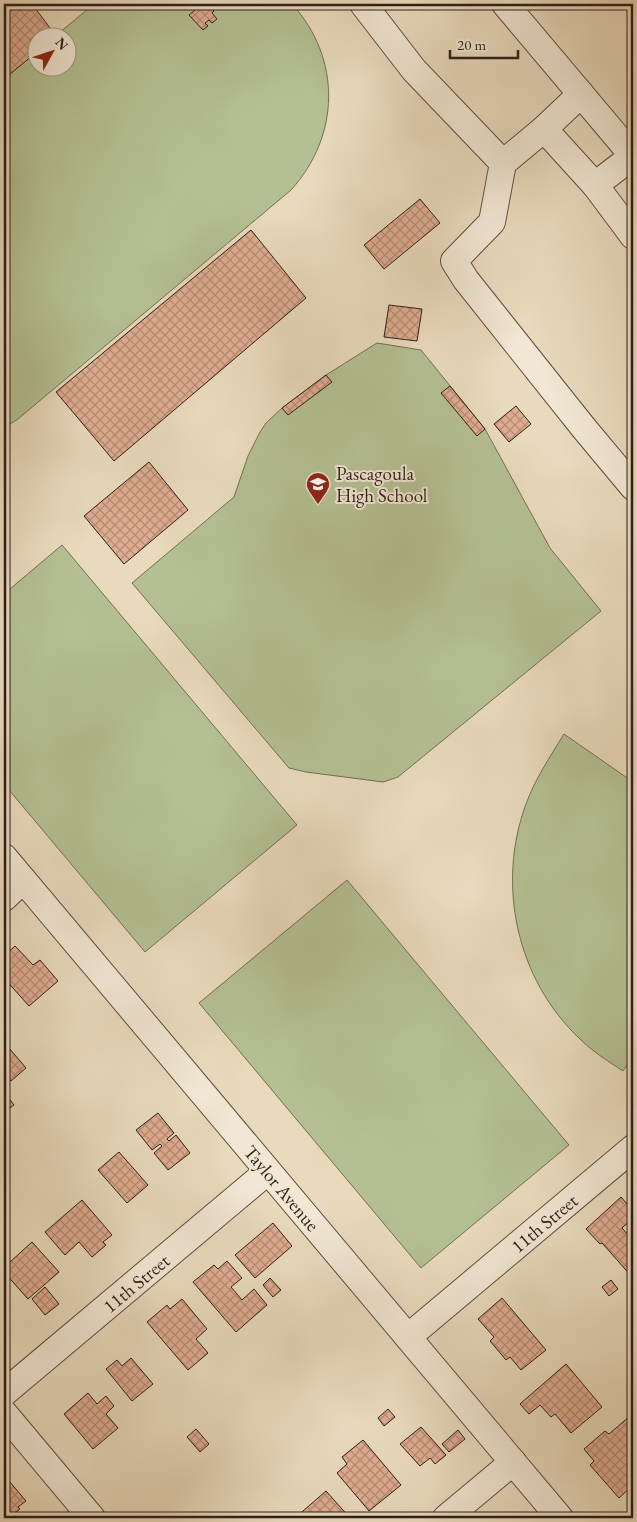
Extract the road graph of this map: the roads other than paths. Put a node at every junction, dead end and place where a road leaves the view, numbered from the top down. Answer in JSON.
{"nodes":[{"id":1,"x":363,"y":4,"type":"edge"},
{"id":2,"x":505,"y":4,"type":"edge"},
{"id":3,"x":581,"y":94,"type":"junction"},
{"id":4,"x":544,"y":129,"type":"junction"},
{"id":5,"x":633,"y":156,"type":"edge"},
{"id":6,"x":503,"y":163,"type":"junction"},
{"id":7,"x":595,"y":185,"type":"junction"},
{"id":8,"x":633,"y":236,"type":"edge"},
{"id":9,"x":633,"y":487,"type":"edge"},
{"id":10,"x":4,"y":857,"type":"edge"},
{"id":11,"x":23,"y":880,"type":"junction"},
{"id":12,"x":4,"y":898,"type":"edge"},
{"id":13,"x":633,"y":1148,"type":"edge"},
{"id":14,"x":267,"y":1172,"type":"junction"},
{"id":15,"x":408,"y":1337,"type":"junction"},
{"id":16,"x":4,"y":1393,"type":"edge"},
{"id":17,"x":4,"y":1413,"type":"edge"},
{"id":18,"x":513,"y":1462,"type":"junction"},
{"id":19,"x":92,"y":1518,"type":"edge"},
{"id":20,"x":446,"y":1518,"type":"edge"},
{"id":21,"x":560,"y":1518,"type":"edge"}],
"edges":[{"from":1,"to":6,"type":"street"},
{"from":2,"to":3,"type":"street"},
{"from":3,"to":4,"type":"street"},
{"from":3,"to":5,"type":"street"},
{"from":4,"to":6,"type":"street"},
{"from":4,"to":7,"type":"street"},
{"from":5,"to":7,"type":"street"},
{"from":6,"to":9,"type":"street"},
{"from":7,"to":8,"type":"street"},
{"from":10,"to":11,"type":"street","name":"Taylor Avenue"},
{"from":11,"to":12,"type":"street"},
{"from":11,"to":14,"type":"street","name":"Taylor Avenue"},
{"from":13,"to":15,"type":"street","name":"11th Street"},
{"from":14,"to":15,"type":"street","name":"Taylor Avenue"},
{"from":14,"to":16,"type":"street","name":"11th Street"},
{"from":15,"to":18,"type":"street","name":"Taylor Avenue"},
{"from":17,"to":19,"type":"street"},
{"from":18,"to":20,"type":"street"},
{"from":18,"to":21,"type":"street","name":"Taylor Avenue"}]}
